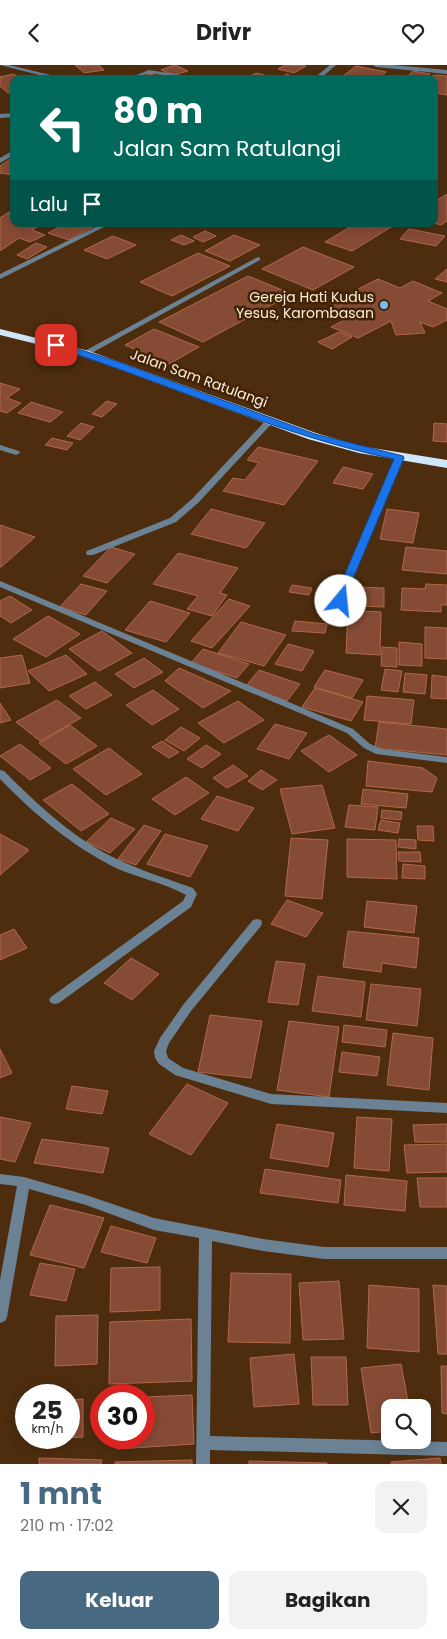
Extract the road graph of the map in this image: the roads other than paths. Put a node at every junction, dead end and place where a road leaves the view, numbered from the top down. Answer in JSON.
{"nodes":[{"id":1,"x":2,"y":65,"type":"edge"},
{"id":2,"x":333,"y":65,"type":"edge"},
{"id":3,"x":376,"y":65,"type":"edge"},
{"id":4,"x":447,"y":72,"type":"edge"},
{"id":5,"x":46,"y":75,"type":"edge"},
{"id":6,"x":136,"y":75,"type":"edge"},
{"id":7,"x":171,"y":75,"type":"edge"},
{"id":8,"x":321,"y":75,"type":"edge"},
{"id":9,"x":101,"y":227,"type":"edge"},
{"id":10,"x":258,"y":259,"type":"dead end"},
{"id":11,"x":0,"y":277,"type":"edge"},
{"id":12,"x":0,"y":332,"type":"edge"},
{"id":13,"x":85,"y":353,"type":"junction"},
{"id":14,"x":271,"y":420,"type":"junction"},
{"id":15,"x":0,"y":447,"type":"edge"},
{"id":16,"x":16,"y":453,"type":"dead end"},
{"id":17,"x":400,"y":458,"type":"junction"},
{"id":18,"x":447,"y":464,"type":"edge"},
{"id":19,"x":90,"y":553,"type":"dead end"},
{"id":20,"x":0,"y":584,"type":"edge"},
{"id":21,"x":341,"y":601,"type":"dead end"},
{"id":22,"x":447,"y":760,"type":"edge"},
{"id":23,"x":0,"y":773,"type":"edge"},
{"id":24,"x":257,"y":923,"type":"dead end"},
{"id":25,"x":55,"y":1000,"type":"dead end"},
{"id":26,"x":447,"y":1108,"type":"edge"},
{"id":27,"x":0,"y":1179,"type":"edge"},
{"id":28,"x":24,"y":1182,"type":"junction"},
{"id":29,"x":206,"y":1235,"type":"junction"},
{"id":30,"x":447,"y":1253,"type":"edge"},
{"id":31,"x":0,"y":1317,"type":"edge"},
{"id":32,"x":203,"y":1443,"type":"junction"},
{"id":33,"x":447,"y":1449,"type":"edge"},
{"id":34,"x":203,"y":1464,"type":"edge"}],
"edges":[{"from":1,"to":5,"type":"street"},
{"from":2,"to":8,"type":"street"},
{"from":3,"to":4,"type":"street"},
{"from":6,"to":7,"type":"street"},
{"from":9,"to":11,"type":"street"},
{"from":10,"to":13,"type":"street"},
{"from":12,"to":13,"type":"highway","name":"Jalan Sam Ratulangi"},
{"from":13,"to":14,"type":"highway","name":"Jalan Sam Ratulangi"},
{"from":14,"to":17,"type":"highway","name":"Jalan Sam Ratulangi"},
{"from":14,"to":19,"type":"street"},
{"from":15,"to":16,"type":"street"},
{"from":17,"to":18,"type":"highway","name":"Jalan Sam Ratulangi"},
{"from":17,"to":21,"type":"street"},
{"from":20,"to":22,"type":"street"},
{"from":23,"to":25,"type":"street"},
{"from":24,"to":26,"type":"street"},
{"from":27,"to":28,"type":"street"},
{"from":28,"to":29,"type":"street"},
{"from":28,"to":31,"type":"street"},
{"from":29,"to":30,"type":"street"},
{"from":29,"to":32,"type":"street"},
{"from":32,"to":33,"type":"street"},
{"from":32,"to":34,"type":"street"}]}
